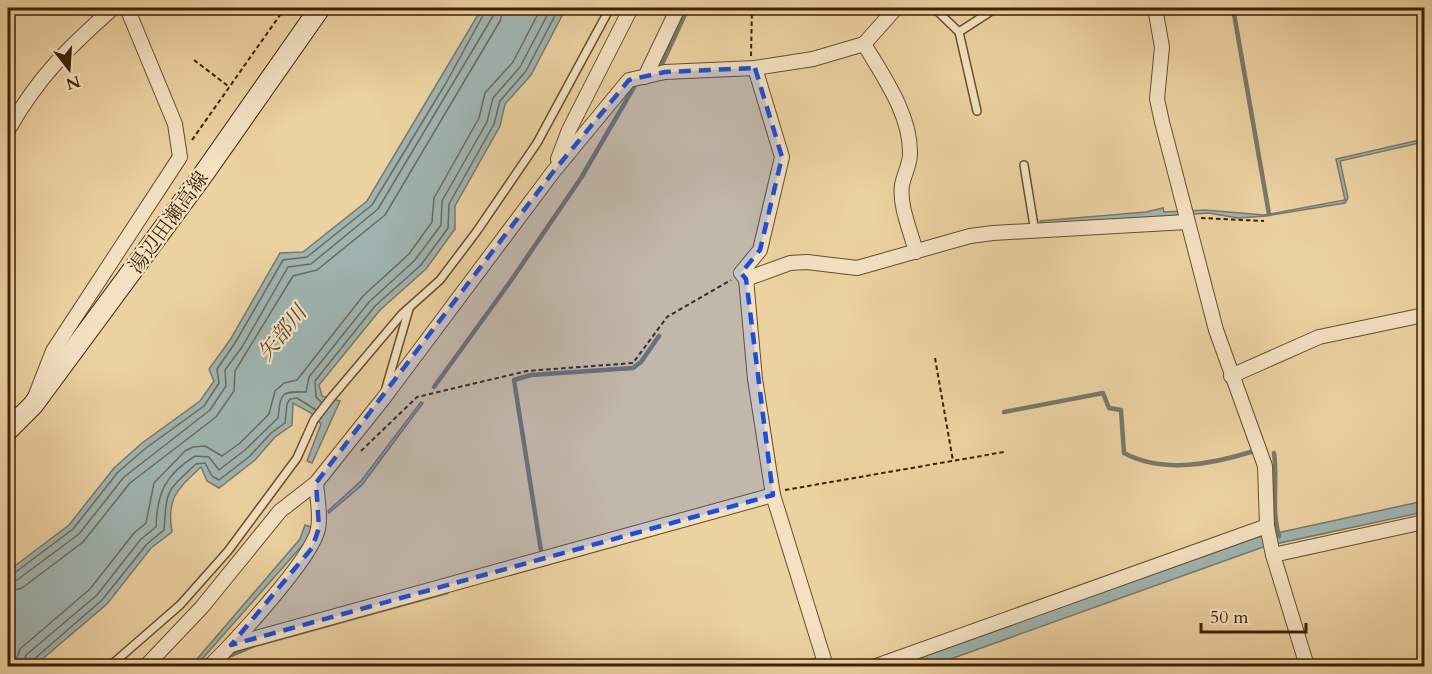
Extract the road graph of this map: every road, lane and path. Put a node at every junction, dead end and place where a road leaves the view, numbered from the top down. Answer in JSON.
{"nodes":[{"id":1,"x":113,"y":8,"type":"edge"},
{"id":2,"x":127,"y":8,"type":"edge"},
{"id":3,"x":285,"y":8,"type":"edge"},
{"id":4,"x":320,"y":8,"type":"edge"},
{"id":5,"x":610,"y":8,"type":"edge"},
{"id":6,"x":631,"y":8,"type":"edge"},
{"id":7,"x":678,"y":8,"type":"edge"},
{"id":8,"x":752,"y":8,"type":"edge"},
{"id":9,"x":896,"y":8,"type":"edge"},
{"id":10,"x":934,"y":8,"type":"edge"},
{"id":11,"x":996,"y":8,"type":"edge"},
{"id":12,"x":1155,"y":8,"type":"edge"},
{"id":13,"x":959,"y":32,"type":"junction"},
{"id":14,"x":864,"y":44,"type":"junction"},
{"id":15,"x":194,"y":60,"type":"dead end"},
{"id":16,"x":753,"y":68,"type":"junction"},
{"id":17,"x":645,"y":77,"type":"junction"},
{"id":18,"x":228,"y":86,"type":"junction"},
{"id":19,"x":977,"y":111,"type":"dead end"},
{"id":20,"x":8,"y":130,"type":"edge"},
{"id":21,"x":180,"y":157,"type":"junction"},
{"id":22,"x":1024,"y":165,"type":"dead end"},
{"id":23,"x":553,"y":172,"type":"junction"},
{"id":24,"x":1186,"y":220,"type":"junction"},
{"id":25,"x":1264,"y":221,"type":"dead end"},
{"id":26,"x":1035,"y":231,"type":"junction"},
{"id":27,"x":916,"y":252,"type":"junction"},
{"id":28,"x":743,"y":276,"type":"junction"},
{"id":29,"x":409,"y":308,"type":"junction"},
{"id":30,"x":1425,"y":315,"type":"edge"},
{"id":31,"x":935,"y":358,"type":"dead end"},
{"id":32,"x":1231,"y":375,"type":"junction"},
{"id":33,"x":383,"y":399,"type":"junction"},
{"id":34,"x":33,"y":405,"type":"junction"},
{"id":35,"x":8,"y":430,"type":"edge"},
{"id":36,"x":1004,"y":452,"type":"dead end"},
{"id":37,"x":358,"y":453,"type":"dead end"},
{"id":38,"x":953,"y":461,"type":"junction"},
{"id":39,"x":316,"y":483,"type":"junction"},
{"id":40,"x":773,"y":494,"type":"junction"},
{"id":41,"x":1425,"y":522,"type":"edge"},
{"id":42,"x":1268,"y":525,"type":"junction"},
{"id":43,"x":1273,"y":555,"type":"junction"},
{"id":44,"x":231,"y":645,"type":"junction"},
{"id":45,"x":110,"y":666,"type":"edge"},
{"id":46,"x":146,"y":666,"type":"edge"},
{"id":47,"x":210,"y":666,"type":"edge"},
{"id":48,"x":826,"y":666,"type":"edge"},
{"id":49,"x":876,"y":666,"type":"edge"},
{"id":50,"x":1307,"y":666,"type":"edge"}],
"edges":[{"from":1,"to":20,"type":"street"},
{"from":2,"to":21,"type":"street"},
{"from":3,"to":18,"type":"path"},
{"from":4,"to":34,"type":"main road","name":"湯辺田瀬高線"},
{"from":5,"to":29,"type":"lane"},
{"from":6,"to":23,"type":"street"},
{"from":7,"to":17,"type":"street"},
{"from":8,"to":16,"type":"path"},
{"from":9,"to":14,"type":"street"},
{"from":10,"to":13,"type":"lane"},
{"from":11,"to":13,"type":"lane"},
{"from":12,"to":24,"type":"street"},
{"from":13,"to":19,"type":"lane"},
{"from":14,"to":16,"type":"street"},
{"from":14,"to":27,"type":"street"},
{"from":15,"to":18,"type":"path"},
{"from":16,"to":17,"type":"street"},
{"from":16,"to":28,"type":"street"},
{"from":17,"to":23,"type":"street"},
{"from":18,"to":21,"type":"path"},
{"from":21,"to":34,"type":"street"},
{"from":22,"to":26,"type":"lane"},
{"from":23,"to":33,"type":"street"},
{"from":24,"to":25,"type":"path"},
{"from":24,"to":26,"type":"street"},
{"from":24,"to":32,"type":"street"},
{"from":26,"to":27,"type":"street"},
{"from":27,"to":28,"type":"street"},
{"from":28,"to":37,"type":"path"},
{"from":28,"to":40,"type":"street"},
{"from":29,"to":33,"type":"lane"},
{"from":29,"to":45,"type":"lane"},
{"from":30,"to":32,"type":"street"},
{"from":31,"to":38,"type":"path"},
{"from":32,"to":42,"type":"street"},
{"from":33,"to":39,"type":"street"},
{"from":34,"to":35,"type":"main road","name":"湯辺田瀬高線"},
{"from":36,"to":38,"type":"path"},
{"from":38,"to":40,"type":"path"},
{"from":39,"to":44,"type":"street"},
{"from":39,"to":46,"type":"street"},
{"from":40,"to":44,"type":"street"},
{"from":40,"to":48,"type":"street"},
{"from":41,"to":43,"type":"street"},
{"from":42,"to":43,"type":"street"},
{"from":42,"to":49,"type":"street"},
{"from":43,"to":50,"type":"street"},
{"from":44,"to":47,"type":"street"}]}
